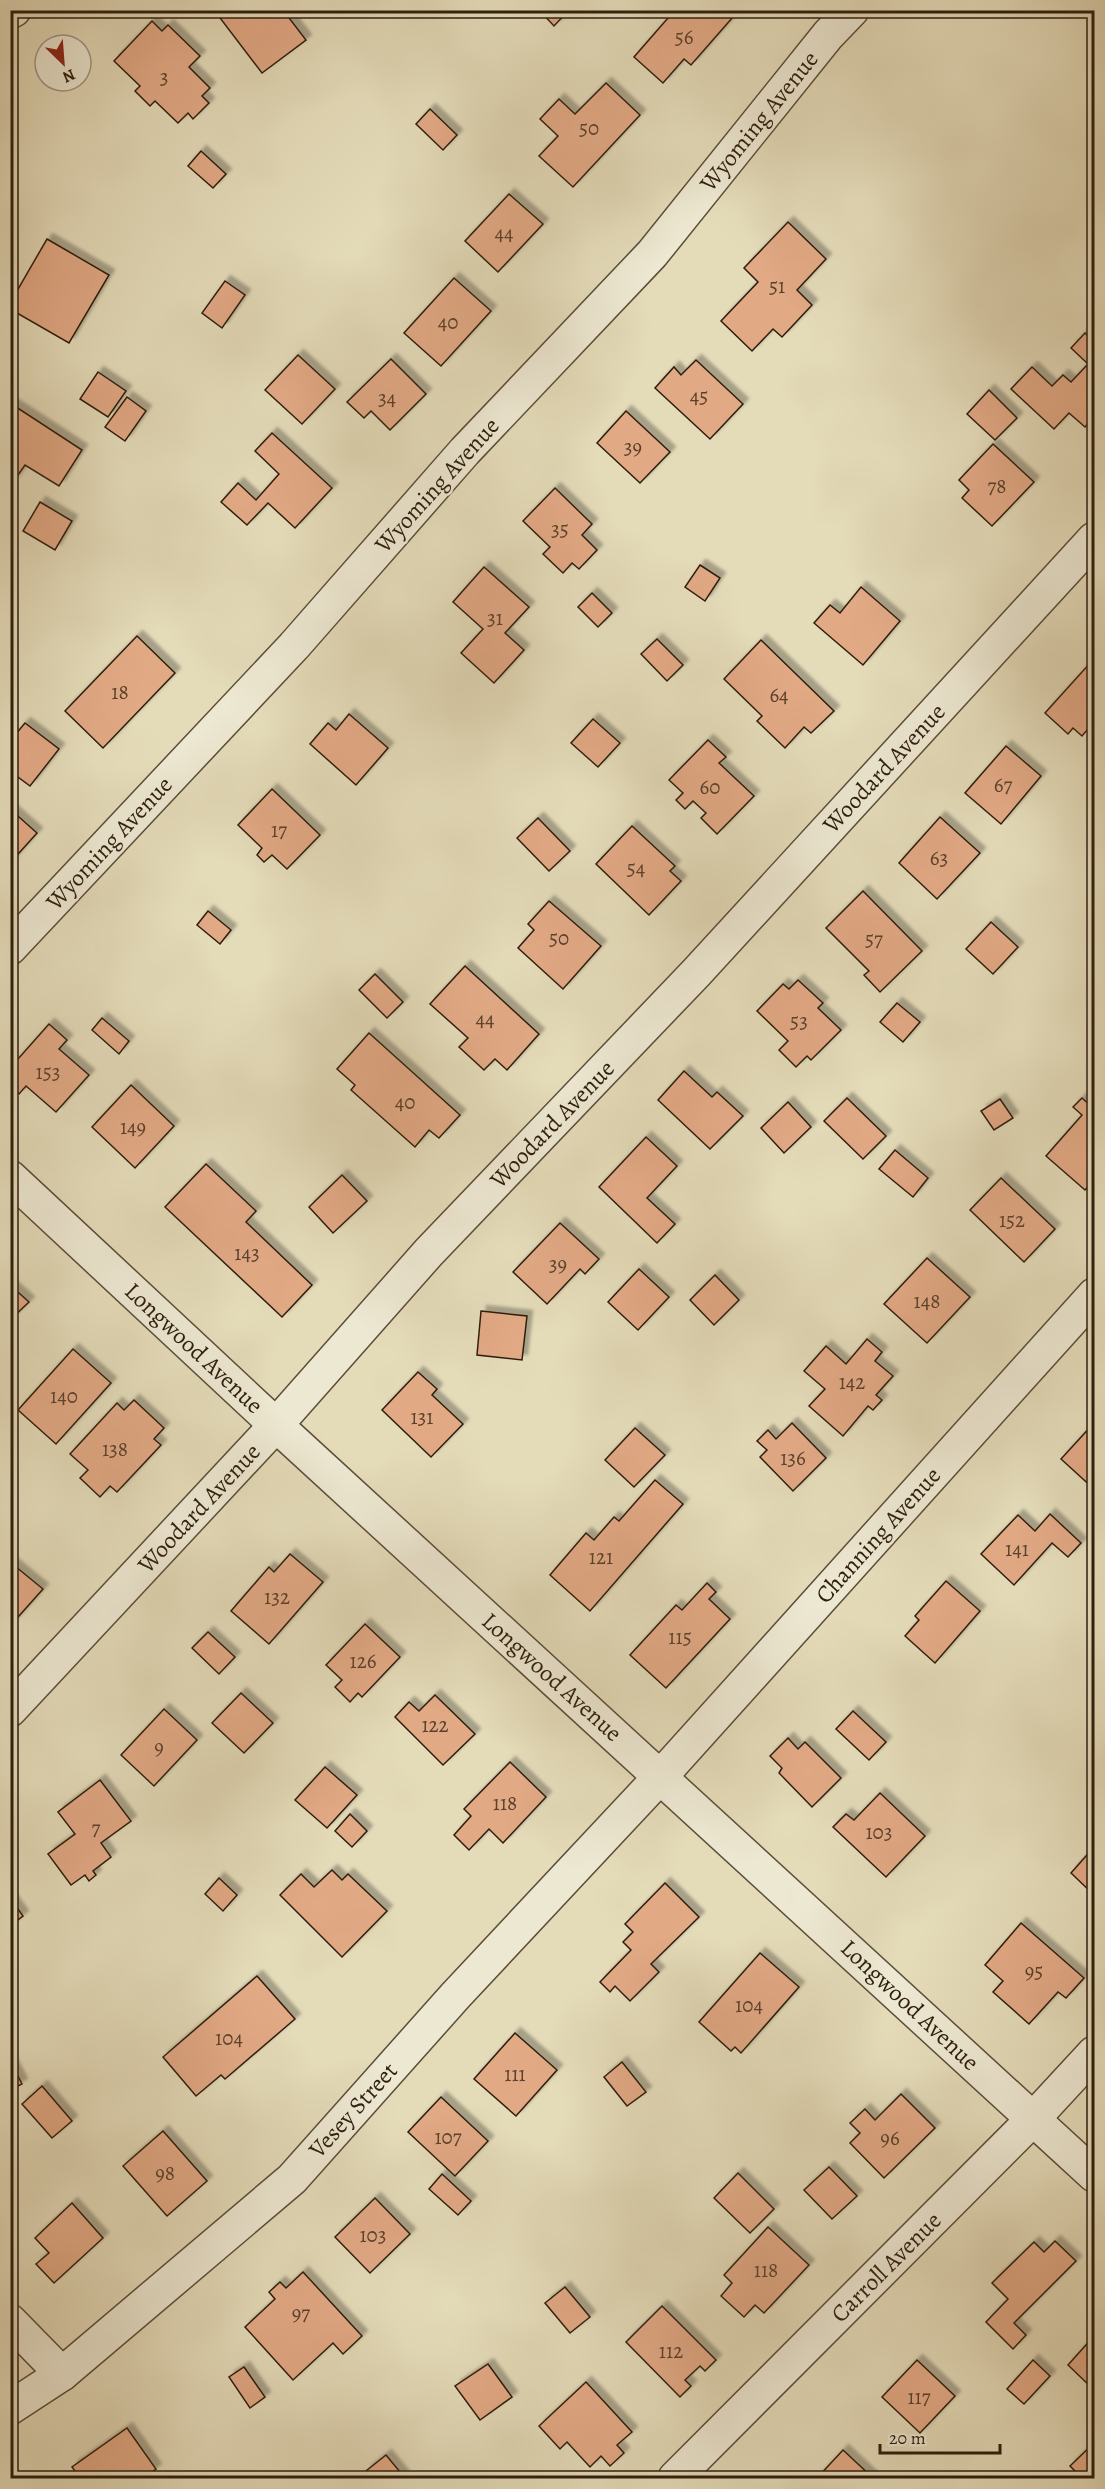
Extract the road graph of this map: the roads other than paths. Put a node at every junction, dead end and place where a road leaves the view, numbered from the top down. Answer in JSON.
{"nodes":[{"id":1,"x":852,"y":10,"type":"edge"},
{"id":2,"x":1095,"y":538,"type":"edge"},
{"id":3,"x":10,"y":948,"type":"edge"},
{"id":4,"x":10,"y":1177,"type":"edge"},
{"id":5,"x":1095,"y":1294,"type":"edge"},
{"id":6,"x":276,"y":1425,"type":"junction"},
{"id":7,"x":10,"y":1710,"type":"edge"},
{"id":8,"x":661,"y":1776,"type":"junction"},
{"id":9,"x":1095,"y":2053,"type":"edge"},
{"id":10,"x":1033,"y":2119,"type":"junction"},
{"id":11,"x":1095,"y":2175,"type":"edge"},
{"id":12,"x":10,"y":2321,"type":"edge"},
{"id":13,"x":62,"y":2374,"type":"junction"},
{"id":14,"x":10,"y":2408,"type":"edge"},
{"id":15,"x":675,"y":2478,"type":"edge"}],
"edges":[{"from":1,"to":3,"type":"street","name":"Wyoming Avenue"},
{"from":2,"to":6,"type":"street","name":"Woodard Avenue"},
{"from":4,"to":6,"type":"street","name":"Longwood Avenue"},
{"from":5,"to":8,"type":"street","name":"Channing Avenue"},
{"from":6,"to":7,"type":"street","name":"Woodard Avenue"},
{"from":6,"to":8,"type":"street","name":"Longwood Avenue"},
{"from":8,"to":10,"type":"street","name":"Longwood Avenue"},
{"from":8,"to":13,"type":"street","name":"Vesey Street"},
{"from":9,"to":10,"type":"street","name":"Carroll Avenue"},
{"from":10,"to":11,"type":"street","name":"Longwood Avenue"},
{"from":10,"to":15,"type":"street","name":"Carroll Avenue"},
{"from":12,"to":13,"type":"street"},
{"from":13,"to":14,"type":"street","name":"Vesey Street"}]}
